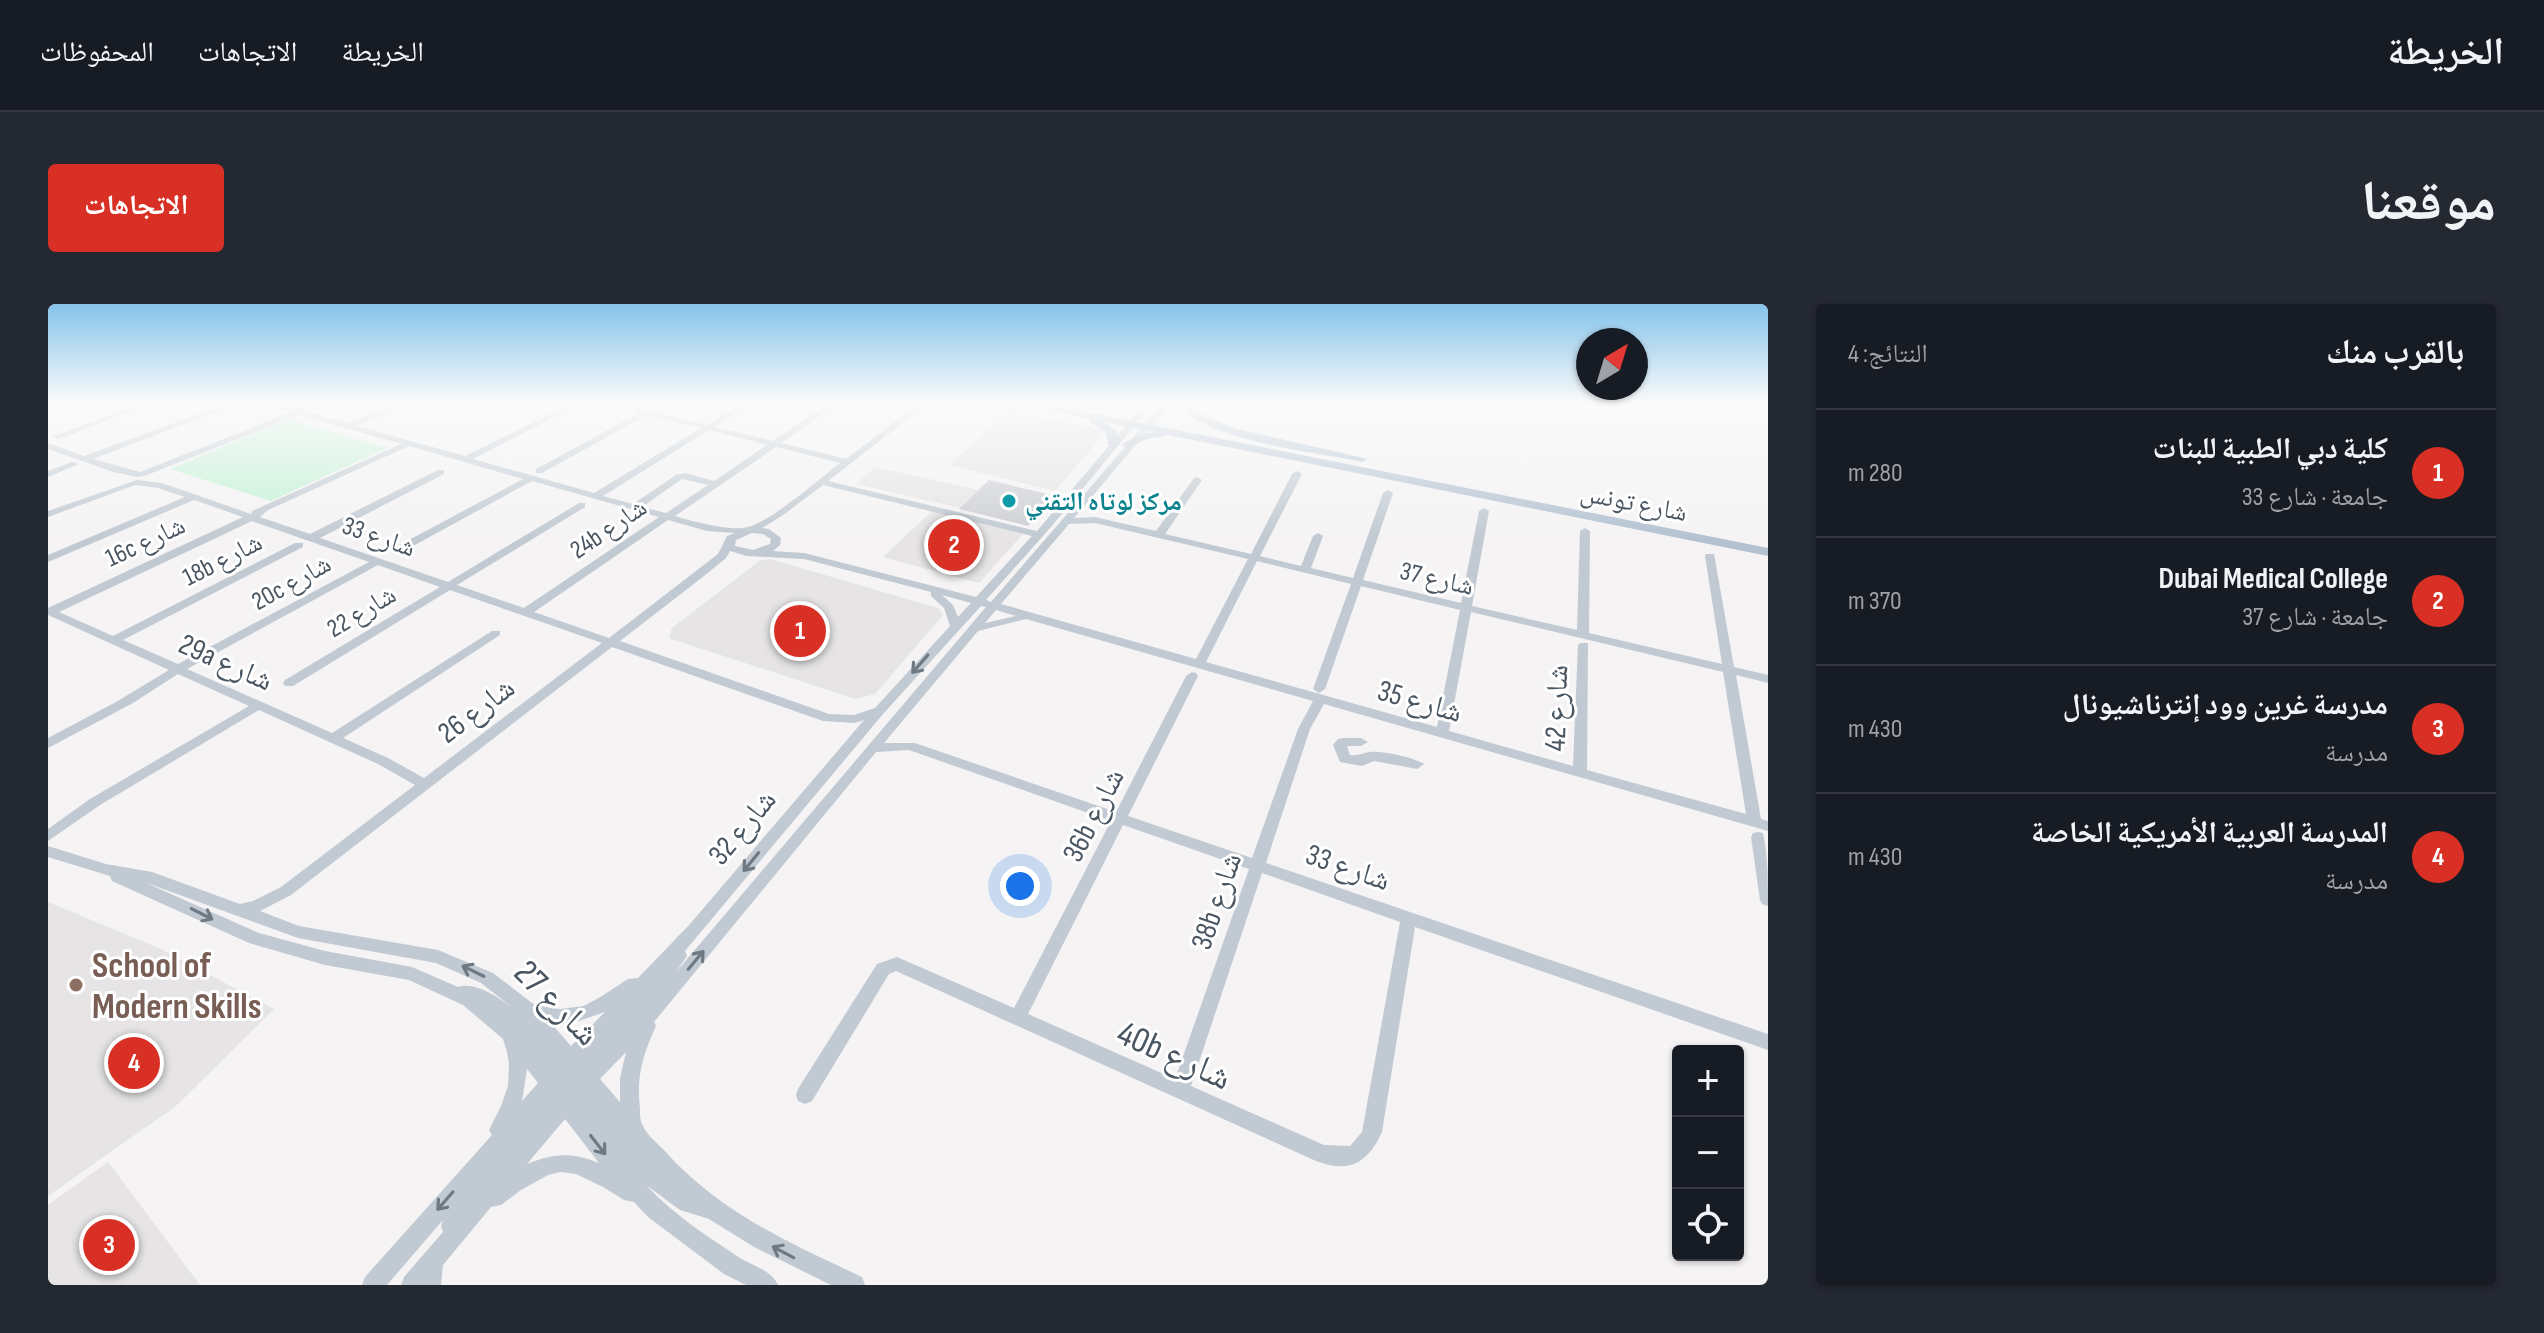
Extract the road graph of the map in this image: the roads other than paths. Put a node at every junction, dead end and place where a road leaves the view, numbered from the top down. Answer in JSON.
{"nodes":[{"id":1,"x":52,"y":448,"type":"edge"},
{"id":2,"x":119,"y":448,"type":"edge"},
{"id":3,"x":211,"y":448,"type":"edge"},
{"id":4,"x":399,"y":448,"type":"edge"},
{"id":5,"x":426,"y":448,"type":"edge"},
{"id":6,"x":488,"y":448,"type":"edge"},
{"id":7,"x":582,"y":448,"type":"edge"},
{"id":8,"x":675,"y":448,"type":"edge"},
{"id":9,"x":768,"y":448,"type":"edge"},
{"id":10,"x":795,"y":448,"type":"edge"},
{"id":11,"x":866,"y":448,"type":"edge"},
{"id":12,"x":1118,"y":448,"type":"edge"},
{"id":13,"x":1118,"y":448,"type":"edge"},
{"id":14,"x":1247,"y":448,"type":"edge"},
{"id":15,"x":1295,"y":448,"type":"edge"},
{"id":16,"x":1311,"y":448,"type":"edge"},
{"id":17,"x":466,"y":459,"type":"junction"},
{"id":18,"x":1365,"y":460,"type":"junction"},
{"id":19,"x":83,"y":461,"type":"junction"},
{"id":20,"x":849,"y":461,"type":"junction"},
{"id":21,"x":441,"y":472,"type":"dead end"},
{"id":22,"x":48,"y":474,"type":"edge"},
{"id":23,"x":1297,"y":474,"type":"dead end"},
{"id":24,"x":532,"y":475,"type":"junction"},
{"id":25,"x":140,"y":479,"type":"junction"},
{"id":26,"x":1197,"y":480,"type":"dead end"},
{"id":27,"x":822,"y":482,"type":"junction"},
{"id":28,"x":716,"y":484,"type":"junction"},
{"id":29,"x":1388,"y":493,"type":"dead end"},
{"id":30,"x":596,"y":496,"type":"junction"},
{"id":31,"x":191,"y":497,"type":"junction"},
{"id":32,"x":582,"y":505,"type":"dead end"},
{"id":33,"x":635,"y":507,"type":"junction"},
{"id":34,"x":1075,"y":508,"type":"junction"},
{"id":35,"x":786,"y":509,"type":"junction"},
{"id":36,"x":1484,"y":511,"type":"dead end"},
{"id":37,"x":48,"y":514,"type":"edge"},
{"id":38,"x":667,"y":516,"type":"junction"},
{"id":39,"x":249,"y":517,"type":"junction"},
{"id":40,"x":1095,"y":520,"type":"junction"},
{"id":41,"x":1065,"y":521,"type":"junction"},
{"id":42,"x":707,"y":528,"type":"junction"},
{"id":43,"x":750,"y":530,"type":"junction"},
{"id":44,"x":1585,"y":531,"type":"dead end"},
{"id":45,"x":1039,"y":535,"type":"junction"},
{"id":46,"x":1159,"y":535,"type":"junction"},
{"id":47,"x":1318,"y":536,"type":"dead end"},
{"id":48,"x":776,"y":537,"type":"junction"},
{"id":49,"x":311,"y":538,"type":"junction"},
{"id":50,"x":1768,"y":540,"type":"edge"},
{"id":51,"x":729,"y":542,"type":"junction"},
{"id":52,"x":299,"y":545,"type":"dead end"},
{"id":53,"x":398,"y":550,"type":"dead end"},
{"id":54,"x":1025,"y":550,"type":"junction"},
{"id":55,"x":1768,"y":552,"type":"edge"},
{"id":56,"x":756,"y":553,"type":"junction"},
{"id":57,"x":1710,"y":556,"type":"dead end"},
{"id":58,"x":1253,"y":557,"type":"junction"},
{"id":59,"x":812,"y":558,"type":"junction"},
{"id":60,"x":48,"y":559,"type":"edge"},
{"id":61,"x":378,"y":561,"type":"junction"},
{"id":62,"x":1305,"y":570,"type":"junction"},
{"id":63,"x":700,"y":574,"type":"junction"},
{"id":64,"x":1355,"y":581,"type":"junction"},
{"id":65,"x":907,"y":583,"type":"junction"},
{"id":66,"x":991,"y":585,"type":"junction"},
{"id":67,"x":449,"y":586,"type":"junction"},
{"id":68,"x":1011,"y":586,"type":"junction"},
{"id":69,"x":949,"y":593,"type":"junction"},
{"id":70,"x":935,"y":594,"type":"junction"},
{"id":71,"x":984,"y":605,"type":"junction"},
{"id":72,"x":1465,"y":607,"type":"junction"},
{"id":73,"x":49,"y":610,"type":"edge"},
{"id":74,"x":525,"y":613,"type":"junction"},
{"id":75,"x":1025,"y":617,"type":"junction"},
{"id":76,"x":955,"y":624,"type":"junction"},
{"id":77,"x":977,"y":628,"type":"junction"},
{"id":78,"x":496,"y":633,"type":"dead end"},
{"id":79,"x":111,"y":639,"type":"junction"},
{"id":80,"x":1584,"y":640,"type":"junction"},
{"id":81,"x":611,"y":642,"type":"junction"},
{"id":82,"x":949,"y":659,"type":"junction"},
{"id":83,"x":181,"y":670,"type":"junction"},
{"id":84,"x":1729,"y":670,"type":"junction"},
{"id":85,"x":1196,"y":671,"type":"junction"},
{"id":86,"x":1768,"y":679,"type":"edge"},
{"id":87,"x":289,"y":683,"type":"dead end"},
{"id":88,"x":1316,"y":695,"type":"junction"},
{"id":89,"x":256,"y":704,"type":"junction"},
{"id":90,"x":879,"y":711,"type":"junction"},
{"id":91,"x":1367,"y":713,"type":"junction"},
{"id":92,"x":828,"y":718,"type":"junction"},
{"id":93,"x":892,"y":725,"type":"junction"},
{"id":94,"x":1442,"y":734,"type":"junction"},
{"id":95,"x":336,"y":740,"type":"junction"},
{"id":96,"x":1361,"y":742,"type":"junction"},
{"id":97,"x":852,"y":743,"type":"junction"},
{"id":98,"x":48,"y":744,"type":"edge"},
{"id":99,"x":910,"y":746,"type":"junction"},
{"id":100,"x":872,"y":748,"type":"junction"},
{"id":101,"x":1372,"y":756,"type":"junction"},
{"id":102,"x":1417,"y":764,"type":"dead end"},
{"id":103,"x":1580,"y":773,"type":"junction"},
{"id":104,"x":430,"y":781,"type":"junction"},
{"id":105,"x":95,"y":802,"type":"junction"},
{"id":106,"x":1120,"y":818,"type":"junction"},
{"id":107,"x":48,"y":828,"type":"edge"},
{"id":108,"x":1760,"y":828,"type":"edge"},
{"id":109,"x":48,"y":836,"type":"edge"},
{"id":110,"x":48,"y":851,"type":"edge"},
{"id":111,"x":1258,"y":866,"type":"junction"},
{"id":112,"x":106,"y":870,"type":"junction"},
{"id":113,"x":286,"y":891,"type":"junction"},
{"id":114,"x":1768,"y":900,"type":"edge"},
{"id":115,"x":237,"y":911,"type":"junction"},
{"id":116,"x":1409,"y":918,"type":"junction"},
{"id":117,"x":276,"y":925,"type":"junction"},
{"id":118,"x":696,"y":929,"type":"junction"},
{"id":119,"x":660,"y":966,"type":"junction"},
{"id":120,"x":450,"y":990,"type":"junction"},
{"id":121,"x":665,"y":998,"type":"junction"},
{"id":122,"x":528,"y":1010,"type":"junction"},
{"id":123,"x":1017,"y":1019,"type":"junction"},
{"id":124,"x":503,"y":1026,"type":"junction"},
{"id":125,"x":1768,"y":1042,"type":"edge"},
{"id":126,"x":569,"y":1082,"type":"junction"},
{"id":127,"x":1180,"y":1091,"type":"junction"},
{"id":128,"x":805,"y":1095,"type":"dead end"},
{"id":129,"x":634,"y":1134,"type":"junction"},
{"id":130,"x":483,"y":1157,"type":"junction"},
{"id":131,"x":655,"y":1210,"type":"junction"},
{"id":132,"x":716,"y":1212,"type":"junction"},
{"id":133,"x":468,"y":1218,"type":"junction"},
{"id":134,"x":433,"y":1260,"type":"junction"},
{"id":135,"x":373,"y":1285,"type":"edge"},
{"id":136,"x":412,"y":1285,"type":"edge"},
{"id":137,"x":430,"y":1285,"type":"edge"},
{"id":138,"x":767,"y":1285,"type":"edge"},
{"id":139,"x":854,"y":1285,"type":"edge"}],
"edges":[{"from":1,"to":19,"type":"street","name":"شارع 33"},
{"from":2,"to":19,"type":"street"},
{"from":3,"to":25,"type":"street"},
{"from":4,"to":39,"type":"street","name":"16c شارع"},
{"from":5,"to":17,"type":"street"},
{"from":6,"to":17,"type":"street"},
{"from":7,"to":24,"type":"street"},
{"from":8,"to":30,"type":"street"},
{"from":9,"to":28,"type":"street","name":"24b شارع"},
{"from":10,"to":20,"type":"street"},
{"from":11,"to":20,"type":"street"},
{"from":12,"to":34,"type":"street","name":"شارع 32"},
{"from":13,"to":45,"type":"street","name":"شارع 32"},
{"from":14,"to":55,"type":"main road","name":"شارع تونس"},
{"from":15,"to":18,"type":"main road","name":"شارع تونس"},
{"from":16,"to":18,"type":"main road"},
{"from":17,"to":24,"type":"street"},
{"from":18,"to":50,"type":"main road","name":"شارع تونس"},
{"from":19,"to":22,"type":"street"},
{"from":19,"to":25,"type":"street","name":"شارع 33"},
{"from":20,"to":27,"type":"street"},
{"from":21,"to":49,"type":"street"},
{"from":23,"to":58,"type":"street","name":"36b شارع"},
{"from":24,"to":30,"type":"street"},
{"from":24,"to":53,"type":"street"},
{"from":25,"to":31,"type":"street","name":"شارع 33"},
{"from":25,"to":37,"type":"street"},
{"from":26,"to":46,"type":"street"},
{"from":27,"to":35,"type":"street"},
{"from":27,"to":45,"type":"street"},
{"from":28,"to":33,"type":"street"},
{"from":28,"to":38,"type":"street","name":"24b شارع"},
{"from":29,"to":64,"type":"street","name":"38b شارع"},
{"from":30,"to":33,"type":"street"},
{"from":31,"to":39,"type":"street","name":"شارع 33"},
{"from":31,"to":60,"type":"street"},
{"from":32,"to":67,"type":"street","name":"شارع 22"},
{"from":33,"to":38,"type":"street"},
{"from":34,"to":40,"type":"street","name":"شارع 37"},
{"from":34,"to":41,"type":"street","name":"شارع 32"},
{"from":35,"to":43,"type":"street"},
{"from":35,"to":48,"type":"street"},
{"from":36,"to":72,"type":"street"},
{"from":38,"to":42,"type":"street"},
{"from":38,"to":74,"type":"street","name":"24b شارع"},
{"from":39,"to":49,"type":"street","name":"شارع 33"},
{"from":39,"to":73,"type":"street","name":"16c شارع"},
{"from":40,"to":41,"type":"street","name":"شارع 37"},
{"from":40,"to":46,"type":"street","name":"شارع 37"},
{"from":41,"to":68,"type":"street","name":"شارع 32"},
{"from":42,"to":43,"type":"street"},
{"from":42,"to":51,"type":"street"},
{"from":43,"to":48,"type":"street","name":"شارع 35"},
{"from":43,"to":51,"type":"street","name":"شارع 26"},
{"from":44,"to":80,"type":"street","name":"شارع 42"},
{"from":45,"to":54,"type":"street","name":"شارع 32"},
{"from":46,"to":58,"type":"street","name":"شارع 37"},
{"from":47,"to":62,"type":"street"},
{"from":48,"to":56,"type":"street"},
{"from":48,"to":59,"type":"street","name":"شارع 35"},
{"from":49,"to":61,"type":"street","name":"شارع 33"},
{"from":51,"to":56,"type":"street"},
{"from":51,"to":63,"type":"street","name":"شارع 26"},
{"from":52,"to":79,"type":"street","name":"18b شارع"},
{"from":54,"to":66,"type":"street","name":"شارع 32"},
{"from":54,"to":71,"type":"street"},
{"from":56,"to":59,"type":"street","name":"شارع 35"},
{"from":56,"to":63,"type":"street","name":"شارع 26"},
{"from":57,"to":84,"type":"street"},
{"from":58,"to":62,"type":"street","name":"شارع 37"},
{"from":58,"to":85,"type":"street","name":"36b شارع"},
{"from":59,"to":65,"type":"street","name":"شارع 35"},
{"from":61,"to":67,"type":"street","name":"شارع 33"},
{"from":61,"to":83,"type":"street","name":"20c شارع"},
{"from":62,"to":64,"type":"street","name":"شارع 37"},
{"from":63,"to":81,"type":"street","name":"شارع 26"},
{"from":64,"to":72,"type":"street","name":"شارع 37"},
{"from":64,"to":88,"type":"street","name":"38b شارع"},
{"from":65,"to":69,"type":"street","name":"شارع 35"},
{"from":65,"to":70,"type":"street","name":"شارع 35"},
{"from":66,"to":69,"type":"street"},
{"from":66,"to":71,"type":"street","name":"شارع 32"},
{"from":67,"to":74,"type":"street","name":"شارع 33"},
{"from":67,"to":87,"type":"street","name":"شارع 22"},
{"from":68,"to":71,"type":"street","name":"شارع 32"},
{"from":68,"to":75,"type":"street"},
{"from":69,"to":71,"type":"street","name":"شارع 35"},
{"from":70,"to":71,"type":"street","name":"شارع 35"},
{"from":70,"to":76,"type":"street"},
{"from":71,"to":75,"type":"street","name":"شارع 35"},
{"from":71,"to":76,"type":"street","name":"شارع 32"},
{"from":71,"to":77,"type":"street","name":"شارع 32"},
{"from":71,"to":82,"type":"street"},
{"from":72,"to":80,"type":"street","name":"شارع 37"},
{"from":72,"to":94,"type":"street"},
{"from":73,"to":79,"type":"street","name":"29a شارع"},
{"from":74,"to":81,"type":"street","name":"شارع 33"},
{"from":75,"to":77,"type":"street"},
{"from":75,"to":85,"type":"street","name":"شارع 35"},
{"from":76,"to":90,"type":"street","name":"شارع 32","one_way":true},
{"from":77,"to":82,"type":"street","name":"شارع 32"},
{"from":78,"to":95,"type":"street"},
{"from":79,"to":83,"type":"street","name":"29a شارع"},
{"from":80,"to":84,"type":"street","name":"شارع 37"},
{"from":80,"to":103,"type":"street","name":"شارع 42"},
{"from":81,"to":92,"type":"street","name":"شارع 33"},
{"from":81,"to":104,"type":"street","name":"شارع 26"},
{"from":82,"to":93,"type":"street","name":"شارع 32"},
{"from":83,"to":89,"type":"street","name":"29a شارع"},
{"from":83,"to":98,"type":"street","name":"20c شارع"},
{"from":84,"to":86,"type":"street","name":"شارع 37"},
{"from":84,"to":108,"type":"street"},
{"from":85,"to":88,"type":"street","name":"شارع 35"},
{"from":85,"to":106,"type":"street","name":"36b شارع"},
{"from":88,"to":91,"type":"street","name":"شارع 35"},
{"from":88,"to":111,"type":"street","name":"38b شارع"},
{"from":89,"to":95,"type":"street","name":"29a شارع"},
{"from":89,"to":105,"type":"street"},
{"from":90,"to":92,"type":"street","name":"شارع 33"},
{"from":90,"to":97,"type":"street","name":"شارع 32"},
{"from":91,"to":94,"type":"street","name":"شارع 35"},
{"from":91,"to":96,"type":"street"},
{"from":92,"to":97,"type":"street","name":"شارع 33"},
{"from":93,"to":99,"type":"street"},
{"from":93,"to":100,"type":"street","name":"شارع 32"},
{"from":94,"to":103,"type":"street","name":"شارع 35"},
{"from":95,"to":104,"type":"street","name":"29a شارع"},
{"from":96,"to":101,"type":"street"},
{"from":96,"to":101,"type":"street"},
{"from":97,"to":118,"type":"street","name":"شارع 32","one_way":true},
{"from":99,"to":100,"type":"street","name":"شارع 33"},
{"from":99,"to":106,"type":"street","name":"شارع 33"},
{"from":121,"to":100,"type":"street","name":"شارع 32","one_way":true},
{"from":101,"to":102,"type":"street"},
{"from":103,"to":108,"type":"street","name":"شارع 35"},
{"from":104,"to":113,"type":"street","name":"شارع 26"},
{"from":105,"to":107,"type":"street"},
{"from":105,"to":109,"type":"street"},
{"from":106,"to":111,"type":"street","name":"شارع 33"},
{"from":106,"to":123,"type":"street","name":"36b شارع"},
{"from":108,"to":114,"type":"street"},
{"from":110,"to":112,"type":"street","name":"شارع 27"},
{"from":111,"to":116,"type":"street","name":"شارع 33"},
{"from":111,"to":127,"type":"street","name":"38b شارع"},
{"from":112,"to":115,"type":"street","name":"شارع 27"},
{"from":112,"to":120,"type":"street","name":"شارع 27","one_way":true},
{"from":113,"to":115,"type":"street","name":"شارع 26"},
{"from":113,"to":117,"type":"street"},
{"from":115,"to":117,"type":"street","name":"شارع 27"},
{"from":116,"to":125,"type":"street","name":"شارع 33"},
{"from":116,"to":127,"type":"street","name":"40b شارع"},
{"from":122,"to":117,"type":"street","name":"شارع 27","one_way":true},
{"from":118,"to":119,"type":"street","name":"شارع 32"},
{"from":118,"to":126,"type":"street"},
{"from":119,"to":122,"type":"street"},
{"from":119,"to":126,"type":"street","name":"شارع 32"},
{"from":120,"to":124,"type":"street","name":"شارع 27"},
{"from":120,"to":126,"type":"street"},
{"from":121,"to":126,"type":"street","name":"شارع 32"},
{"from":121,"to":129,"type":"street"},
{"from":122,"to":126,"type":"street","name":"شارع 27"},
{"from":123,"to":127,"type":"street","name":"40b شارع"},
{"from":123,"to":128,"type":"street","name":"40b شارع"},
{"from":124,"to":126,"type":"street","name":"شارع 27"},
{"from":124,"to":130,"type":"street"},
{"from":126,"to":129,"type":"street","name":"شارع 27"},
{"from":126,"to":130,"type":"street","name":"شارع 32"},
{"from":126,"to":131,"type":"street","name":"شارع 27","one_way":true},
{"from":126,"to":132,"type":"street"},
{"from":126,"to":133,"type":"street","name":"شارع 32"},
{"from":126,"to":134,"type":"street"},
{"from":129,"to":132,"type":"street","name":"شارع 27"},
{"from":130,"to":135,"type":"street","name":"شارع 32","one_way":true},
{"from":131,"to":133,"type":"street"},
{"from":131,"to":138,"type":"street","name":"شارع 27"},
{"from":139,"to":132,"type":"street","name":"شارع 27","one_way":true},
{"from":133,"to":134,"type":"street","name":"شارع 32"},
{"from":134,"to":136,"type":"street","name":"شارع 32"},
{"from":134,"to":137,"type":"street"}]}
